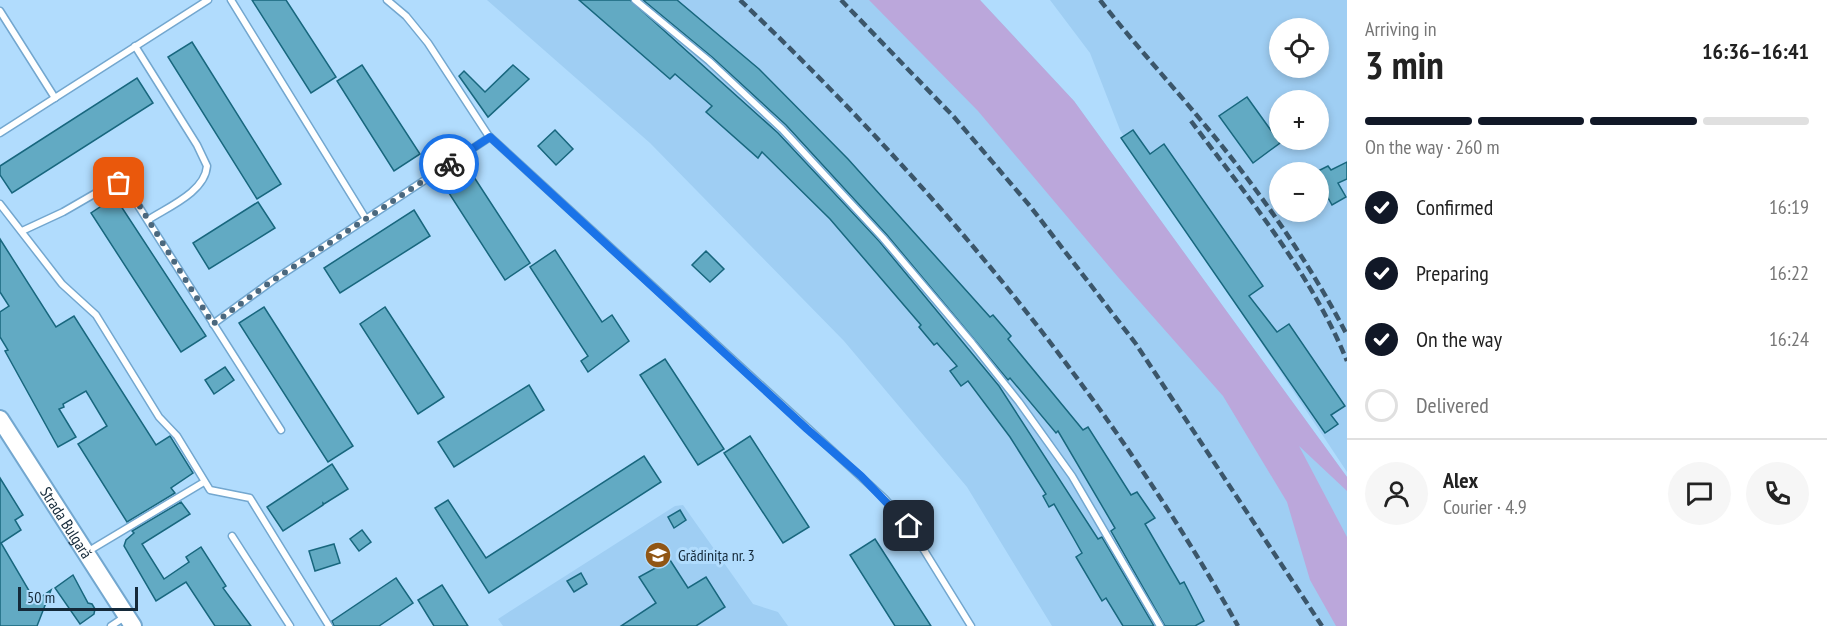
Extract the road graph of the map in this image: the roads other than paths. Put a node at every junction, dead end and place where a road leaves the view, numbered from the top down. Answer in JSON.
{"nodes":[{"id":1,"x":208,"y":0,"type":"edge"},
{"id":2,"x":231,"y":0,"type":"edge"},
{"id":3,"x":387,"y":0,"type":"edge"},
{"id":4,"x":635,"y":0,"type":"edge"},
{"id":5,"x":1,"y":15,"type":"edge"},
{"id":6,"x":135,"y":46,"type":"junction"},
{"id":7,"x":55,"y":98,"type":"junction"},
{"id":8,"x":0,"y":133,"type":"edge"},
{"id":9,"x":490,"y":137,"type":"junction"},
{"id":10,"x":0,"y":204,"type":"edge"},
{"id":11,"x":366,"y":219,"type":"junction"},
{"id":12,"x":148,"y":220,"type":"junction"},
{"id":13,"x":22,"y":231,"type":"junction"},
{"id":14,"x":213,"y":324,"type":"junction"},
{"id":15,"x":0,"y":419,"type":"edge"},
{"id":16,"x":281,"y":430,"type":"dead end"},
{"id":17,"x":204,"y":482,"type":"junction"},
{"id":18,"x":232,"y":536,"type":"dead end"},
{"id":19,"x":86,"y":553,"type":"junction"},
{"id":20,"x":130,"y":621,"type":"edge"},
{"id":21,"x":111,"y":626,"type":"edge"},
{"id":22,"x":290,"y":626,"type":"edge"},
{"id":23,"x":330,"y":626,"type":"edge"},
{"id":24,"x":971,"y":626,"type":"edge"},
{"id":25,"x":1160,"y":626,"type":"edge"}],
"edges":[{"from":1,"to":6,"type":"lane"},
{"from":2,"to":11,"type":"lane"},
{"from":3,"to":9,"type":"lane"},
{"from":4,"to":25,"type":"lane"},
{"from":5,"to":7,"type":"lane"},
{"from":6,"to":7,"type":"lane"},
{"from":6,"to":12,"type":"lane"},
{"from":7,"to":8,"type":"lane"},
{"from":9,"to":11,"type":"lane"},
{"from":9,"to":24,"type":"lane"},
{"from":10,"to":13,"type":"lane"},
{"from":11,"to":14,"type":"lane"},
{"from":12,"to":13,"type":"lane"},
{"from":12,"to":14,"type":"lane"},
{"from":13,"to":17,"type":"lane"},
{"from":14,"to":16,"type":"lane"},
{"from":15,"to":19,"type":"street","name":"Strada Bulgară"},
{"from":17,"to":19,"type":"lane"},
{"from":17,"to":23,"type":"lane"},
{"from":18,"to":22,"type":"lane"},
{"from":19,"to":20,"type":"street","name":"Strada Bulgară"},
{"from":20,"to":21,"type":"lane"}]}
